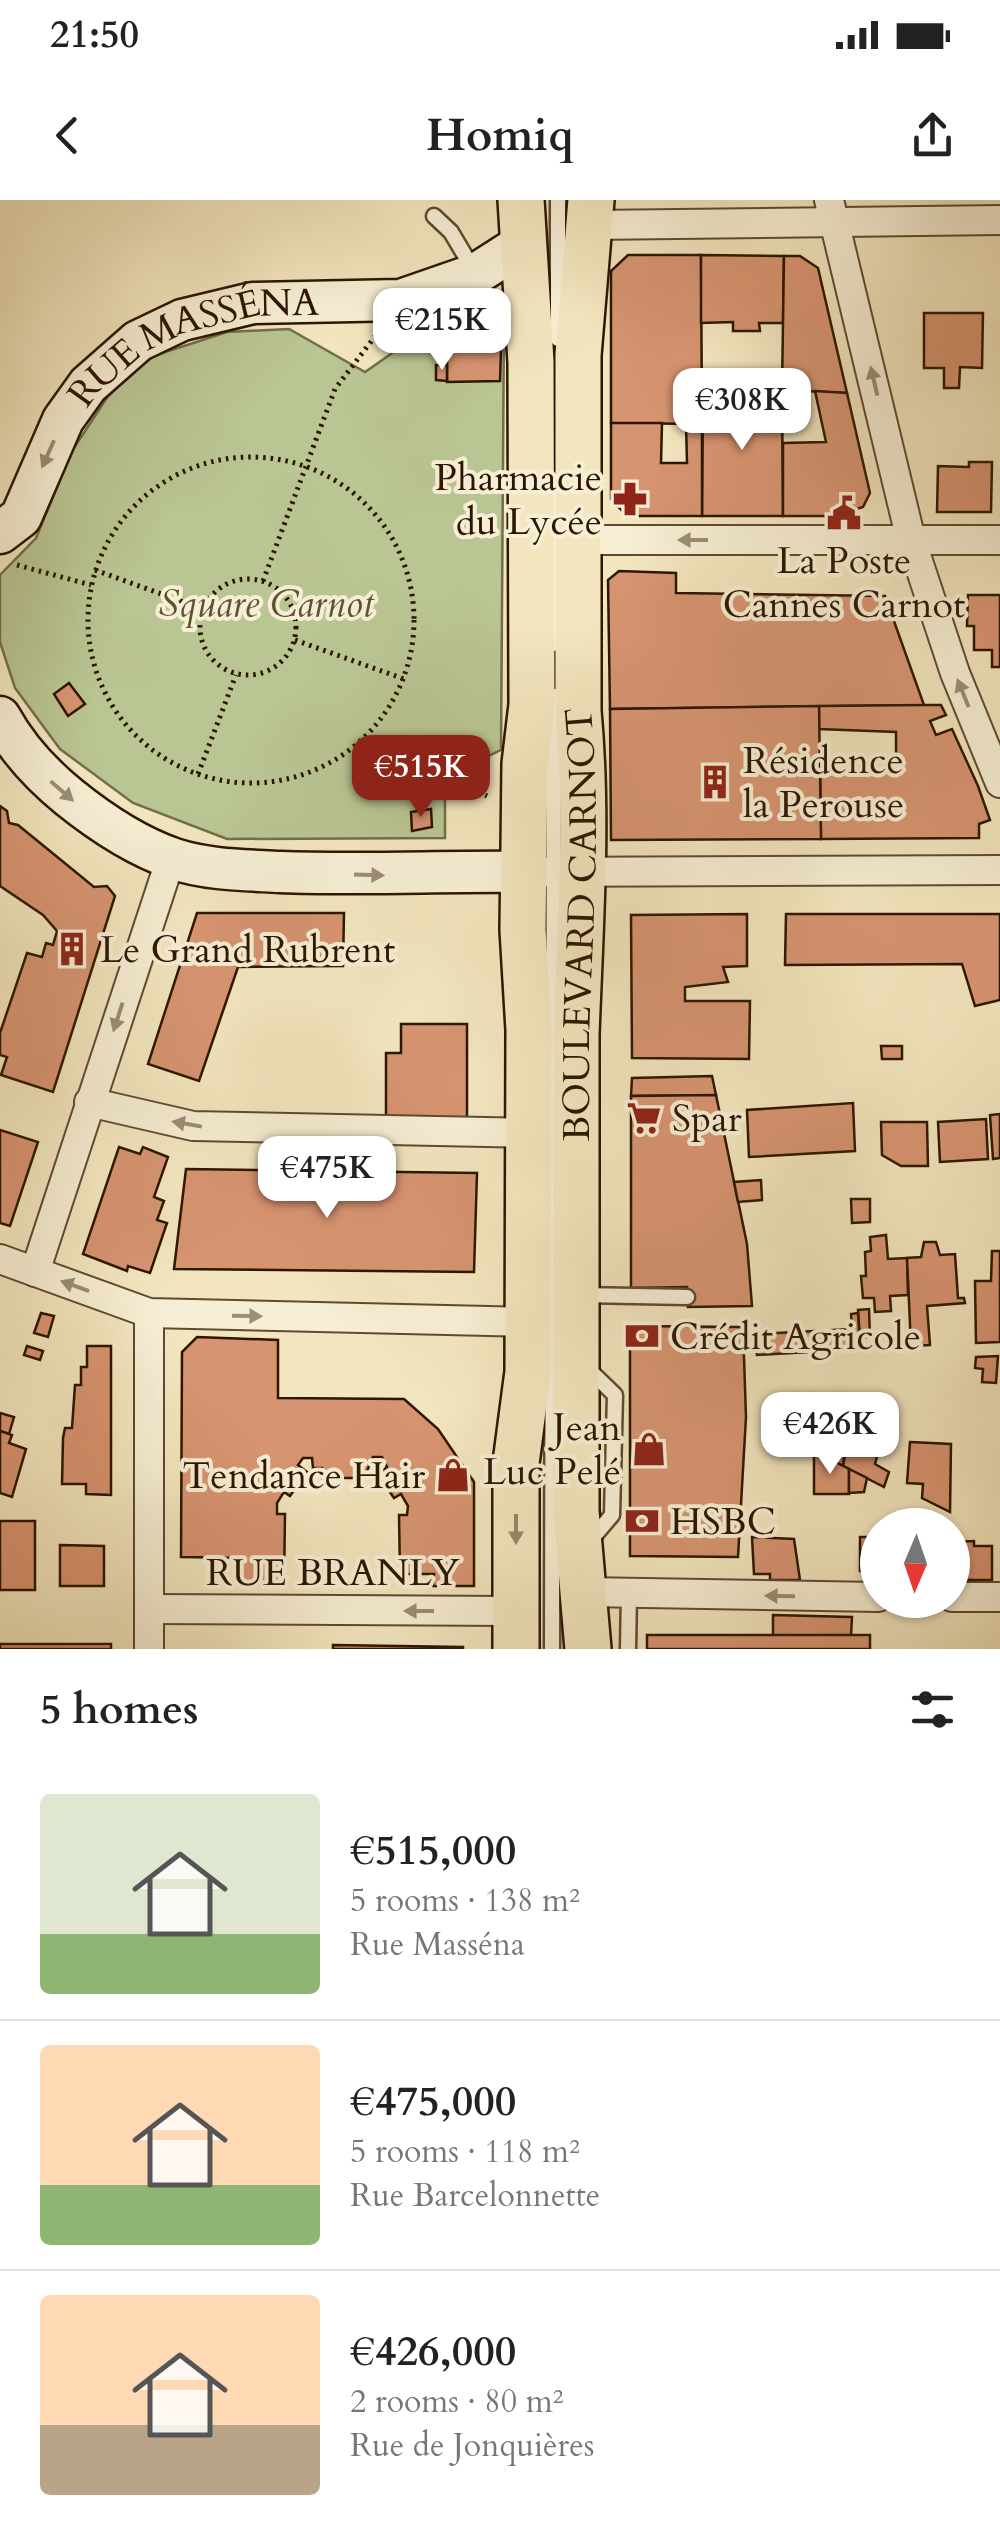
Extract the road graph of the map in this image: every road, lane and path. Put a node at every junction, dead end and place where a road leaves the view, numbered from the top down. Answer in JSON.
{"nodes":[{"id":1,"x":580,"y":208,"type":"edge"},
{"id":2,"x":833,"y":211,"type":"edge"},
{"id":3,"x":434,"y":216,"type":"dead end"},
{"id":4,"x":1000,"y":220,"type":"edge"},
{"id":5,"x":522,"y":222,"type":"edge"},
{"id":6,"x":476,"y":274,"type":"junction"},
{"id":7,"x":401,"y":300,"type":"junction"},
{"id":8,"x":558,"y":362,"type":"dead end"},
{"id":9,"x":305,"y":466,"type":"junction"},
{"id":10,"x":556,"y":482,"type":"dead end"},
{"id":11,"x":578,"y":540,"type":"junction"},
{"id":12,"x":911,"y":540,"type":"junction"},
{"id":13,"x":1000,"y":540,"type":"edge"},
{"id":14,"x":6,"y":548,"type":"edge"},
{"id":15,"x":95,"y":570,"type":"junction"},
{"id":16,"x":263,"y":581,"type":"junction"},
{"id":17,"x":91,"y":586,"type":"junction"},
{"id":18,"x":202,"y":609,"type":"junction"},
{"id":19,"x":295,"y":640,"type":"junction"},
{"id":20,"x":554,"y":658,"type":"dead end"},
{"id":21,"x":236,"y":675,"type":"junction"},
{"id":22,"x":554,"y":678,"type":"dead end"},
{"id":23,"x":404,"y":679,"type":"junction"},
{"id":24,"x":5,"y":737,"type":"edge"},
{"id":25,"x":362,"y":740,"type":"junction"},
{"id":26,"x":198,"y":774,"type":"junction"},
{"id":27,"x":1000,"y":784,"type":"edge"},
{"id":28,"x":493,"y":798,"type":"dead end"},
{"id":29,"x":171,"y":858,"type":"junction"},
{"id":30,"x":1000,"y":870,"type":"edge"},
{"id":31,"x":553,"y":873,"type":"junction"},
{"id":32,"x":430,"y":876,"type":"junction"},
{"id":33,"x":523,"y":930,"type":"junction"},
{"id":34,"x":90,"y":1102,"type":"junction"},
{"id":35,"x":528,"y":1133,"type":"junction"},
{"id":36,"x":0,"y":1260,"type":"edge"},
{"id":37,"x":35,"y":1272,"type":"junction"},
{"id":38,"x":576,"y":1294,"type":"junction"},
{"id":39,"x":687,"y":1297,"type":"dead end"},
{"id":40,"x":150,"y":1314,"type":"junction"},
{"id":41,"x":528,"y":1322,"type":"junction"},
{"id":42,"x":581,"y":1572,"type":"junction"},
{"id":43,"x":629,"y":1593,"type":"junction"},
{"id":44,"x":860,"y":1597,"type":"edge"},
{"id":45,"x":970,"y":1597,"type":"edge"},
{"id":46,"x":1000,"y":1598,"type":"edge"},
{"id":47,"x":149,"y":1609,"type":"junction"},
{"id":48,"x":516,"y":1630,"type":"edge"},
{"id":49,"x":149,"y":1649,"type":"edge"},
{"id":50,"x":552,"y":1649,"type":"edge"},
{"id":51,"x":588,"y":1649,"type":"edge"},
{"id":52,"x":628,"y":1649,"type":"edge"}],
"edges":[{"from":1,"to":2,"type":"street"},
{"from":1,"to":8,"type":"lane"},
{"from":1,"to":11,"type":"main road","name":"BOULEVARD CARNOT"},
{"from":2,"to":4,"type":"street"},
{"from":12,"to":2,"type":"street","one_way":true},
{"from":3,"to":6,"type":"lane"},
{"from":5,"to":6,"type":"main road","name":"RUE MASSÉNA"},
{"from":5,"to":31,"type":"main road","name":"BOULEVARD CARNOT"},
{"from":6,"to":7,"type":"main road","name":"RUE MASSÉNA"},
{"from":7,"to":9,"type":"path"},
{"from":7,"to":14,"type":"main road","name":"RUE MASSÉNA","one_way":true},
{"from":9,"to":15,"type":"path"},
{"from":9,"to":16,"type":"path"},
{"from":9,"to":23,"type":"path"},
{"from":10,"to":20,"type":"lane"},
{"from":12,"to":11,"type":"street","one_way":true},
{"from":11,"to":31,"type":"main road","name":"BOULEVARD CARNOT"},
{"from":12,"to":13,"type":"street"},
{"from":27,"to":12,"type":"street","one_way":true},
{"from":14,"to":17,"type":"path"},
{"from":15,"to":17,"type":"path"},
{"from":15,"to":18,"type":"path"},
{"from":16,"to":18,"type":"path"},
{"from":16,"to":19,"type":"path"},
{"from":17,"to":26,"type":"path"},
{"from":18,"to":21,"type":"path"},
{"from":19,"to":21,"type":"path"},
{"from":19,"to":23,"type":"path"},
{"from":21,"to":26,"type":"path"},
{"from":22,"to":31,"type":"lane"},
{"from":23,"to":25,"type":"path"},
{"from":24,"to":29,"type":"main road","one_way":true},
{"from":25,"to":26,"type":"path"},
{"from":25,"to":28,"type":"path"},
{"from":29,"to":32,"type":"main road","one_way":true},
{"from":29,"to":34,"type":"street","one_way":true},
{"from":30,"to":31,"type":"street"},
{"from":31,"to":32,"type":"main road"},
{"from":31,"to":33,"type":"main road","name":"BOULEVARD CARNOT"},
{"from":31,"to":38,"type":"main road","name":"BOULEVARD CARNOT"},
{"from":31,"to":50,"type":"lane"},
{"from":32,"to":33,"type":"main road"},
{"from":33,"to":35,"type":"main road","name":"BOULEVARD CARNOT"},
{"from":35,"to":34,"type":"street","one_way":true},
{"from":34,"to":37,"type":"street"},
{"from":35,"to":41,"type":"main road","name":"BOULEVARD CARNOT"},
{"from":36,"to":37,"type":"street"},
{"from":40,"to":37,"type":"street","one_way":true},
{"from":38,"to":39,"type":"lane"},
{"from":38,"to":42,"type":"main road","name":"BOULEVARD CARNOT"},
{"from":40,"to":41,"type":"street","one_way":true},
{"from":40,"to":47,"type":"street"},
{"from":41,"to":48,"type":"main road","name":"BOULEVARD CARNOT","one_way":true},
{"from":42,"to":43,"type":"street"},
{"from":42,"to":51,"type":"main road","name":"BOULEVARD CARNOT"},
{"from":44,"to":43,"type":"street","one_way":true},
{"from":43,"to":52,"type":"lane"},
{"from":45,"to":46,"type":"street"},
{"from":48,"to":47,"type":"street","name":"RUE BRANLY","one_way":true},
{"from":47,"to":49,"type":"street"}]}
